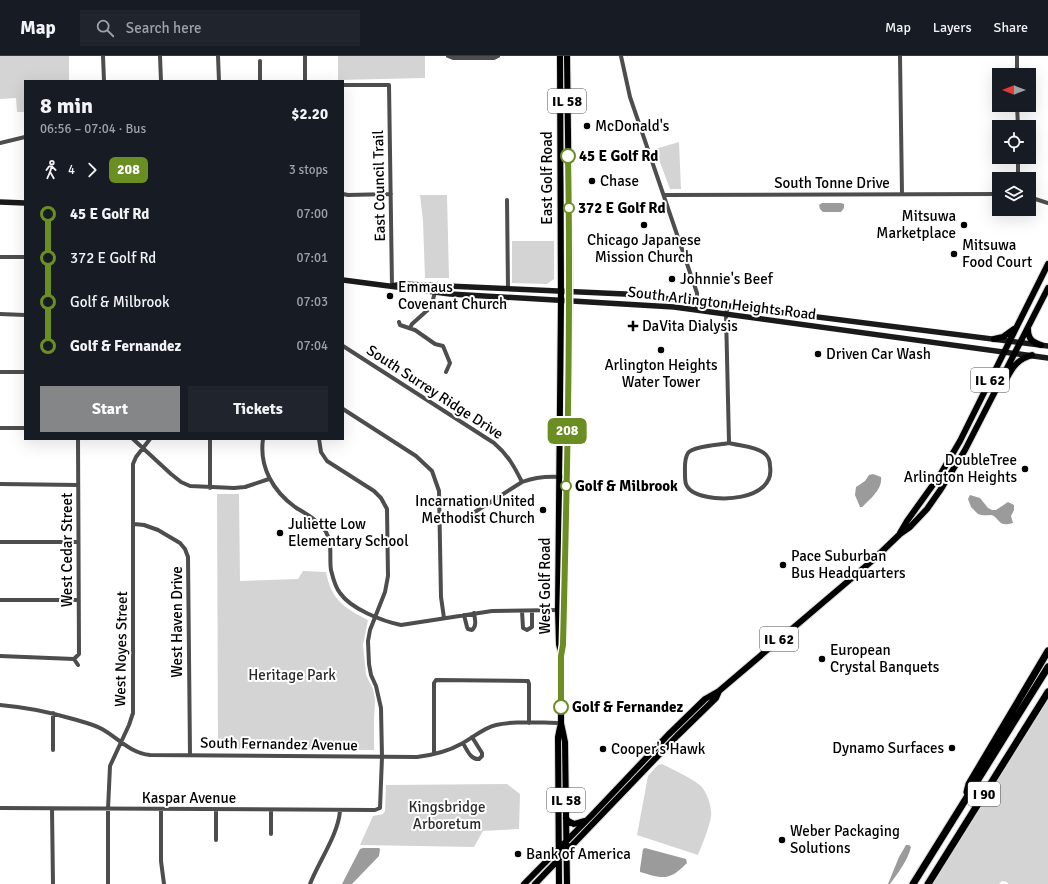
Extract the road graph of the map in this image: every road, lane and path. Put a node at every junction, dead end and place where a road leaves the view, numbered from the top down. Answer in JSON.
{"nodes":[{"id":1,"x":103,"y":56,"type":"edge"},
{"id":2,"x":160,"y":56,"type":"edge"},
{"id":3,"x":218,"y":56,"type":"edge"},
{"id":4,"x":305,"y":56,"type":"edge"},
{"id":5,"x":448,"y":56,"type":"edge"},
{"id":6,"x":498,"y":56,"type":"edge"},
{"id":7,"x":560,"y":56,"type":"edge"},
{"id":8,"x":567,"y":56,"type":"edge"},
{"id":9,"x":621,"y":56,"type":"edge"},
{"id":10,"x":900,"y":56,"type":"edge"},
{"id":11,"x":1017,"y":56,"type":"edge"},
{"id":12,"x":260,"y":61,"type":"dead end"},
{"id":13,"x":1017,"y":68,"type":"edge"},
{"id":14,"x":104,"y":80,"type":"edge"},
{"id":15,"x":161,"y":80,"type":"edge"},
{"id":16,"x":219,"y":80,"type":"edge"},
{"id":17,"x":260,"y":80,"type":"edge"},
{"id":18,"x":306,"y":80,"type":"edge"},
{"id":19,"x":344,"y":85,"type":"edge"},
{"id":20,"x":24,"y":137,"type":"edge"},
{"id":21,"x":0,"y":143,"type":"edge"},
{"id":22,"x":344,"y":194,"type":"edge"},
{"id":23,"x":391,"y":194,"type":"junction"},
{"id":24,"x":902,"y":194,"type":"junction"},
{"id":25,"x":992,"y":194,"type":"edge"},
{"id":26,"x":664,"y":195,"type":"junction"},
{"id":27,"x":1036,"y":199,"type":"edge"},
{"id":28,"x":507,"y":200,"type":"dead end"},
{"id":29,"x":0,"y":202,"type":"edge"},
{"id":30,"x":24,"y":203,"type":"edge"},
{"id":31,"x":1048,"y":203,"type":"edge"},
{"id":32,"x":0,"y":257,"type":"edge"},
{"id":33,"x":24,"y":257,"type":"edge"},
{"id":34,"x":1048,"y":264,"type":"edge"},
{"id":35,"x":344,"y":280,"type":"edge"},
{"id":36,"x":392,"y":286,"type":"junction"},
{"id":37,"x":508,"y":288,"type":"junction"},
{"id":38,"x":1048,"y":288,"type":"edge"},
{"id":39,"x":561,"y":290,"type":"junction"},
{"id":40,"x":570,"y":291,"type":"junction"},
{"id":41,"x":434,"y":292,"type":"junction"},
{"id":42,"x":561,"y":300,"type":"junction"},
{"id":43,"x":570,"y":300,"type":"junction"},
{"id":44,"x":698,"y":302,"type":"junction"},
{"id":45,"x":728,"y":306,"type":"junction"},
{"id":46,"x":697,"y":310,"type":"junction"},
{"id":47,"x":0,"y":314,"type":"edge"},
{"id":48,"x":726,"y":314,"type":"junction"},
{"id":49,"x":24,"y":315,"type":"edge"},
{"id":50,"x":399,"y":322,"type":"dead end"},
{"id":51,"x":1018,"y":325,"type":"junction"},
{"id":52,"x":1028,"y":326,"type":"junction"},
{"id":53,"x":410,"y":328,"type":"junction"},
{"id":54,"x":994,"y":338,"type":"junction"},
{"id":55,"x":1010,"y":341,"type":"junction"},
{"id":56,"x":1021,"y":342,"type":"junction"},
{"id":57,"x":1041,"y":345,"type":"junction"},
{"id":58,"x":1048,"y":346,"type":"edge"},
{"id":59,"x":344,"y":347,"type":"edge"},
{"id":60,"x":1005,"y":351,"type":"junction"},
{"id":61,"x":1015,"y":353,"type":"junction"},
{"id":62,"x":1032,"y":356,"type":"junction"},
{"id":63,"x":1048,"y":358,"type":"edge"},
{"id":64,"x":0,"y":372,"type":"edge"},
{"id":65,"x":24,"y":372,"type":"edge"},
{"id":66,"x":446,"y":372,"type":"dead end"},
{"id":67,"x":993,"y":397,"type":"junction"},
{"id":68,"x":344,"y":410,"type":"edge"},
{"id":69,"x":0,"y":428,"type":"edge"},
{"id":70,"x":24,"y":428,"type":"edge"},
{"id":71,"x":78,"y":440,"type":"edge"},
{"id":72,"x":134,"y":440,"type":"edge"},
{"id":73,"x":149,"y":440,"type":"edge"},
{"id":74,"x":210,"y":440,"type":"edge"},
{"id":75,"x":263,"y":440,"type":"edge"},
{"id":76,"x":319,"y":440,"type":"edge"},
{"id":77,"x":729,"y":443,"type":"junction"},
{"id":78,"x":144,"y":448,"type":"junction"},
{"id":79,"x":558,"y":476,"type":"junction"},
{"id":80,"x":566,"y":477,"type":"junction"},
{"id":81,"x":269,"y":479,"type":"junction"},
{"id":82,"x":522,"y":482,"type":"junction"},
{"id":83,"x":0,"y":484,"type":"edge"},
{"id":84,"x":78,"y":485,"type":"junction"},
{"id":85,"x":210,"y":488,"type":"junction"},
{"id":86,"x":440,"y":522,"type":"junction"},
{"id":87,"x":134,"y":524,"type":"junction"},
{"id":88,"x":900,"y":534,"type":"junction"},
{"id":89,"x":0,"y":542,"type":"edge"},
{"id":90,"x":78,"y":542,"type":"junction"},
{"id":91,"x":0,"y":600,"type":"edge"},
{"id":92,"x":79,"y":600,"type":"junction"},
{"id":93,"x":532,"y":610,"type":"junction"},
{"id":94,"x":561,"y":610,"type":"junction"},
{"id":95,"x":522,"y":611,"type":"junction"},
{"id":96,"x":474,"y":613,"type":"junction"},
{"id":97,"x":464,"y":615,"type":"junction"},
{"id":98,"x":375,"y":616,"type":"junction"},
{"id":99,"x":444,"y":618,"type":"junction"},
{"id":100,"x":1048,"y":652,"type":"edge"},
{"id":101,"x":0,"y":656,"type":"edge"},
{"id":102,"x":74,"y":659,"type":"junction"},
{"id":103,"x":78,"y":665,"type":"dead end"},
{"id":104,"x":1048,"y":667,"type":"edge"},
{"id":105,"x":719,"y":691,"type":"junction"},
{"id":106,"x":1048,"y":692,"type":"edge"},
{"id":107,"x":0,"y":705,"type":"edge"},
{"id":108,"x":53,"y":713,"type":"junction"},
{"id":109,"x":529,"y":723,"type":"junction"},
{"id":110,"x":561,"y":723,"type":"junction"},
{"id":111,"x":472,"y":737,"type":"junction"},
{"id":112,"x":120,"y":742,"type":"junction"},
{"id":113,"x":463,"y":743,"type":"junction"},
{"id":114,"x":53,"y":750,"type":"dead end"},
{"id":115,"x":434,"y":754,"type":"junction"},
{"id":116,"x":190,"y":755,"type":"junction"},
{"id":117,"x":382,"y":757,"type":"junction"},
{"id":118,"x":966,"y":798,"type":"junction"},
{"id":119,"x":0,"y":808,"type":"edge"},
{"id":120,"x":52,"y":809,"type":"junction"},
{"id":121,"x":108,"y":809,"type":"junction"},
{"id":122,"x":161,"y":810,"type":"junction"},
{"id":123,"x":216,"y":810,"type":"junction"},
{"id":124,"x":340,"y":810,"type":"junction"},
{"id":125,"x":271,"y":811,"type":"junction"},
{"id":126,"x":566,"y":818,"type":"junction"},
{"id":127,"x":589,"y":818,"type":"junction"},
{"id":128,"x":271,"y":834,"type":"dead end"},
{"id":129,"x":216,"y":840,"type":"dead end"},
{"id":130,"x":566,"y":841,"type":"junction"},
{"id":131,"x":558,"y":849,"type":"junction"},
{"id":132,"x":566,"y":851,"type":"junction"},
{"id":133,"x":559,"y":859,"type":"junction"},
{"id":134,"x":53,"y":884,"type":"edge"},
{"id":135,"x":108,"y":884,"type":"edge"},
{"id":136,"x":164,"y":884,"type":"edge"},
{"id":137,"x":310,"y":884,"type":"edge"},
{"id":138,"x":524,"y":884,"type":"edge"},
{"id":139,"x":535,"y":884,"type":"edge"},
{"id":140,"x":559,"y":884,"type":"edge"},
{"id":141,"x":567,"y":884,"type":"edge"},
{"id":142,"x":913,"y":884,"type":"edge"},
{"id":143,"x":928,"y":884,"type":"edge"}],
"edges":[{"from":1,"to":14,"type":"street"},
{"from":2,"to":15,"type":"street"},
{"from":3,"to":16,"type":"street"},
{"from":4,"to":18,"type":"street"},
{"from":5,"to":6,"type":"street"},
{"from":7,"to":39,"type":"main road","name":"East Golf Road","number":"IL 58"},
{"from":8,"to":40,"type":"main road","name":"East Golf Road","number":"IL 58"},
{"from":9,"to":26,"type":"street"},
{"from":10,"to":24,"type":"street"},
{"from":11,"to":13,"type":"street"},
{"from":12,"to":17,"type":"street"},
{"from":19,"to":23,"type":"street","name":"East Council Trail"},
{"from":20,"to":21,"type":"street"},
{"from":22,"to":23,"type":"street"},
{"from":23,"to":36,"type":"street","name":"East Council Trail"},
{"from":24,"to":25,"type":"street","name":"South Tonne Drive"},
{"from":24,"to":26,"type":"street","name":"South Tonne Drive"},
{"from":26,"to":44,"type":"street"},
{"from":27,"to":31,"type":"street"},
{"from":28,"to":37,"type":"street"},
{"from":29,"to":30,"type":"main road"},
{"from":32,"to":33,"type":"street"},
{"from":34,"to":51,"type":"main road","number":"IL 62"},
{"from":35,"to":36,"type":"main road","name":"South Arlington Heights Road"},
{"from":36,"to":37,"type":"main road","name":"South Arlington Heights Road"},
{"from":36,"to":41,"type":"main road","name":"South Arlington Heights Road"},
{"from":37,"to":39,"type":"main road","name":"South Arlington Heights Road"},
{"from":38,"to":52,"type":"main road","number":"IL 62"},
{"from":39,"to":40,"type":"main road","name":"South Arlington Heights Road"},
{"from":39,"to":42,"type":"main road","name":"East Golf Road","number":"IL 58"},
{"from":40,"to":43,"type":"main road","name":"East Golf Road","number":"IL 58"},
{"from":40,"to":44,"type":"main road","name":"South Arlington Heights Road"},
{"from":41,"to":42,"type":"main road","name":"South Arlington Heights Road"},
{"from":41,"to":53,"type":"street"},
{"from":42,"to":43,"type":"main road","name":"South Arlington Heights Road"},
{"from":42,"to":79,"type":"main road","name":"West Golf Road","number":"IL 58"},
{"from":43,"to":46,"type":"main road","name":"South Arlington Heights Road"},
{"from":43,"to":80,"type":"main road","name":"West Golf Road","number":"IL 58"},
{"from":44,"to":45,"type":"main road","name":"South Arlington Heights Road"},
{"from":44,"to":46,"type":"street"},
{"from":45,"to":48,"type":"street"},
{"from":45,"to":54,"type":"main road","name":"South Arlington Heights Road"},
{"from":46,"to":48,"type":"main road","name":"South Arlington Heights Road"},
{"from":47,"to":49,"type":"street"},
{"from":48,"to":60,"type":"main road","name":"South Arlington Heights Road"},
{"from":48,"to":77,"type":"street"},
{"from":50,"to":53,"type":"street"},
{"from":51,"to":54,"type":"main road"},
{"from":51,"to":55,"type":"main road","number":"IL 62"},
{"from":52,"to":56,"type":"main road","number":"IL 62"},
{"from":52,"to":57,"type":"main road"},
{"from":53,"to":66,"type":"street"},
{"from":54,"to":55,"type":"main road","name":"South Arlington Heights Road"},
{"from":55,"to":56,"type":"main road","name":"South Arlington Heights Road"},
{"from":55,"to":60,"type":"main road","number":"IL 62"},
{"from":56,"to":57,"type":"main road","name":"South Arlington Heights Road"},
{"from":56,"to":61,"type":"main road","number":"IL 62"},
{"from":57,"to":58,"type":"main road","name":"South Arlington Heights Road"},
{"from":59,"to":82,"type":"street","name":"South Surrey Ridge Drive"},
{"from":60,"to":61,"type":"main road","name":"South Arlington Heights Road"},
{"from":60,"to":88,"type":"main road","number":"IL 62"},
{"from":61,"to":62,"type":"main road","name":"South Arlington Heights Road"},
{"from":61,"to":67,"type":"main road","number":"IL 62"},
{"from":62,"to":63,"type":"main road","name":"South Arlington Heights Road"},
{"from":62,"to":67,"type":"main road"},
{"from":64,"to":65,"type":"street"},
{"from":67,"to":88,"type":"main road","number":"IL 62"},
{"from":68,"to":86,"type":"street"},
{"from":69,"to":70,"type":"street"},
{"from":71,"to":84,"type":"street","name":"West Cedar Street"},
{"from":72,"to":78,"type":"street"},
{"from":73,"to":78,"type":"street","name":"West Noyes Street"},
{"from":74,"to":85,"type":"street"},
{"from":75,"to":81,"type":"street"},
{"from":76,"to":98,"type":"street"},
{"from":77,"to":77,"type":"street"},
{"from":78,"to":85,"type":"street"},
{"from":78,"to":87,"type":"street","name":"West Noyes Street"},
{"from":79,"to":80,"type":"street"},
{"from":79,"to":82,"type":"street"},
{"from":79,"to":94,"type":"main road","name":"West Golf Road","number":"IL 58"},
{"from":80,"to":94,"type":"main road","name":"West Golf Road","number":"IL 58"},
{"from":81,"to":85,"type":"street"},
{"from":81,"to":98,"type":"street"},
{"from":82,"to":86,"type":"street"},
{"from":83,"to":84,"type":"street"},
{"from":84,"to":90,"type":"street","name":"West Cedar Street"},
{"from":86,"to":99,"type":"street"},
{"from":87,"to":112,"type":"street","name":"West Noyes Street"},
{"from":87,"to":116,"type":"street","name":"West Haven Drive"},
{"from":88,"to":105,"type":"main road","number":"IL 62"},
{"from":89,"to":90,"type":"street"},
{"from":90,"to":92,"type":"street","name":"West Cedar Street"},
{"from":91,"to":92,"type":"street"},
{"from":92,"to":102,"type":"street","name":"West Cedar Street"},
{"from":93,"to":94,"type":"street"},
{"from":93,"to":95,"type":"street"},
{"from":93,"to":95,"type":"street"},
{"from":94,"to":110,"type":"main road","name":"West Golf Road","number":"IL 58"},
{"from":95,"to":96,"type":"street"},
{"from":96,"to":97,"type":"street"},
{"from":96,"to":97,"type":"street"},
{"from":97,"to":99,"type":"street"},
{"from":98,"to":99,"type":"street"},
{"from":98,"to":117,"type":"street"},
{"from":100,"to":118,"type":"highway"},
{"from":101,"to":102,"type":"street"},
{"from":102,"to":103,"type":"street"},
{"from":104,"to":118,"type":"highway","number":"I 90"},
{"from":105,"to":127,"type":"main road","number":"IL 62"},
{"from":105,"to":132,"type":"main road","number":"IL 62"},
{"from":106,"to":143,"type":"highway","number":"I 90"},
{"from":107,"to":108,"type":"street","name":"South Fernandez Avenue"},
{"from":108,"to":112,"type":"street","name":"South Fernandez Avenue"},
{"from":108,"to":114,"type":"street"},
{"from":109,"to":110,"type":"street","name":"South Fernandez Avenue"},
{"from":109,"to":111,"type":"street","name":"South Fernandez Avenue"},
{"from":109,"to":115,"type":"street"},
{"from":110,"to":126,"type":"main road","name":"West Golf Road","number":"IL 58"},
{"from":110,"to":131,"type":"main road","name":"West Golf Road","number":"IL 58"},
{"from":111,"to":113,"type":"street","name":"South Fernandez Avenue"},
{"from":111,"to":113,"type":"street"},
{"from":112,"to":116,"type":"street","name":"South Fernandez Avenue"},
{"from":112,"to":121,"type":"street","name":"West Noyes Street"},
{"from":113,"to":115,"type":"street","name":"South Fernandez Avenue"},
{"from":115,"to":117,"type":"street","name":"South Fernandez Avenue"},
{"from":116,"to":117,"type":"street","name":"South Fernandez Avenue"},
{"from":117,"to":124,"type":"street","name":"Kaspar Avenue"},
{"from":118,"to":142,"type":"highway","number":"I 90"},
{"from":119,"to":120,"type":"street","name":"Kaspar Avenue"},
{"from":120,"to":121,"type":"street","name":"Kaspar Avenue"},
{"from":120,"to":134,"type":"street"},
{"from":121,"to":122,"type":"street","name":"Kaspar Avenue"},
{"from":121,"to":135,"type":"street","name":"West Noyes Street"},
{"from":122,"to":123,"type":"street","name":"Kaspar Avenue"},
{"from":122,"to":136,"type":"street"},
{"from":123,"to":125,"type":"street","name":"Kaspar Avenue"},
{"from":123,"to":129,"type":"street"},
{"from":124,"to":125,"type":"street","name":"Kaspar Avenue"},
{"from":124,"to":137,"type":"street"},
{"from":125,"to":128,"type":"street"},
{"from":126,"to":127,"type":"main road"},
{"from":126,"to":130,"type":"main road","name":"West Golf Road","number":"IL 58"},
{"from":127,"to":130,"type":"main road","number":"IL 62"},
{"from":130,"to":131,"type":"main road","number":"IL 62"},
{"from":130,"to":132,"type":"main road","name":"West Golf Road","number":"IL 58"},
{"from":131,"to":133,"type":"main road","number":"IL 58"},
{"from":131,"to":138,"type":"main road","number":"IL 62"},
{"from":132,"to":133,"type":"main road","number":"IL 62"},
{"from":132,"to":141,"type":"main road","number":"IL 58"},
{"from":133,"to":139,"type":"main road","number":"IL 62"},
{"from":133,"to":140,"type":"main road","number":"IL 58"}]}
